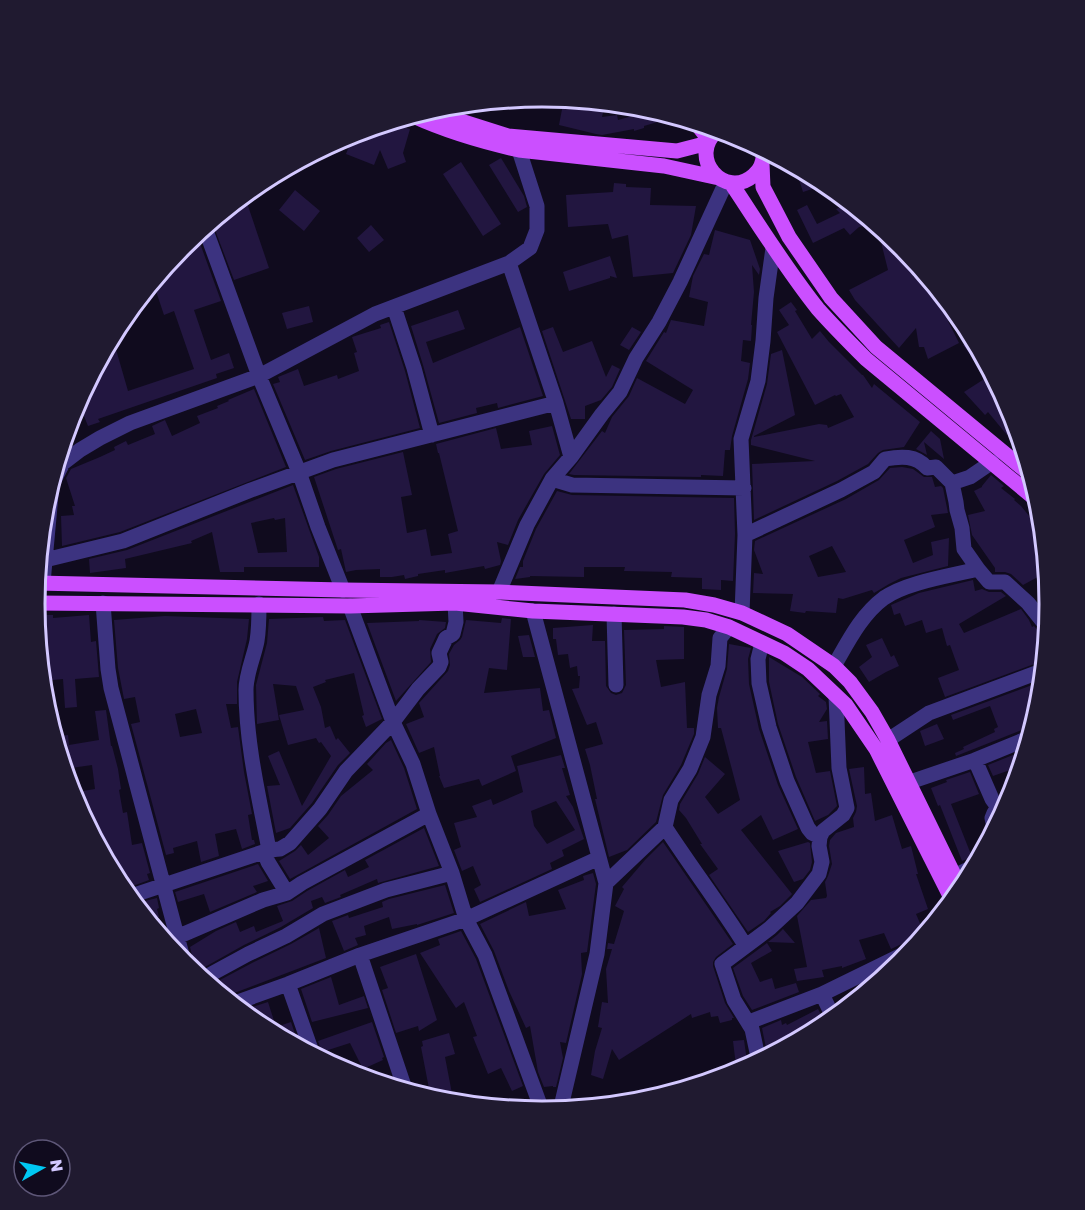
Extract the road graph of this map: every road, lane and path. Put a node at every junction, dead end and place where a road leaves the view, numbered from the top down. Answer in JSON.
{"nodes":[{"id":1,"x":447,"y":117,"type":"edge"},
{"id":2,"x":425,"y":122,"type":"edge"},
{"id":3,"x":712,"y":138,"type":"edge"},
{"id":4,"x":519,"y":150,"type":"junction"},
{"id":5,"x":763,"y":159,"type":"edge"},
{"id":6,"x":764,"y":160,"type":"edge"},
{"id":7,"x":725,"y":181,"type":"junction"},
{"id":8,"x":208,"y":237,"type":"edge"},
{"id":9,"x":773,"y":248,"type":"junction"},
{"id":10,"x":509,"y":263,"type":"junction"},
{"id":11,"x":394,"y":307,"type":"junction"},
{"id":12,"x":259,"y":376,"type":"junction"},
{"id":13,"x":556,"y":403,"type":"junction"},
{"id":14,"x":432,"y":435,"type":"junction"},
{"id":15,"x":571,"y":457,"type":"junction"},
{"id":16,"x":66,"y":461,"type":"edge"},
{"id":17,"x":992,"y":462,"type":"junction"},
{"id":18,"x":1020,"y":464,"type":"edge"},
{"id":19,"x":299,"y":472,"type":"junction"},
{"id":20,"x":552,"y":479,"type":"junction"},
{"id":21,"x":952,"y":483,"type":"junction"},
{"id":22,"x":744,"y":488,"type":"junction"},
{"id":23,"x":1026,"y":490,"type":"edge"},
{"id":24,"x":745,"y":535,"type":"junction"},
{"id":25,"x":47,"y":559,"type":"edge"},
{"id":26,"x":978,"y":570,"type":"junction"},
{"id":27,"x":46,"y":583,"type":"edge"},
{"id":28,"x":343,"y":590,"type":"junction"},
{"id":29,"x":499,"y":592,"type":"junction"},
{"id":30,"x":45,"y":603,"type":"edge"},
{"id":31,"x":103,"y":603,"type":"junction"},
{"id":32,"x":455,"y":603,"type":"junction"},
{"id":33,"x":259,"y":604,"type":"junction"},
{"id":34,"x":350,"y":606,"type":"junction"},
{"id":35,"x":533,"y":611,"type":"junction"},
{"id":36,"x":742,"y":613,"type":"junction"},
{"id":37,"x":614,"y":614,"type":"junction"},
{"id":38,"x":1040,"y":618,"type":"edge"},
{"id":39,"x":729,"y":627,"type":"junction"},
{"id":40,"x":762,"y":643,"type":"junction"},
{"id":41,"x":834,"y":666,"type":"junction"},
{"id":42,"x":1035,"y":673,"type":"edge"},
{"id":43,"x":616,"y":685,"type":"dead end"},
{"id":44,"x":837,"y":696,"type":"junction"},
{"id":45,"x":393,"y":722,"type":"junction"},
{"id":46,"x":888,"y":740,"type":"junction"},
{"id":47,"x":1021,"y":741,"type":"edge"},
{"id":48,"x":975,"y":760,"type":"junction"},
{"id":49,"x":910,"y":782,"type":"junction"},
{"id":50,"x":998,"y":805,"type":"edge"},
{"id":51,"x":429,"y":814,"type":"junction"},
{"id":52,"x":665,"y":827,"type":"junction"},
{"id":53,"x":820,"y":837,"type":"junction"},
{"id":54,"x":269,"y":850,"type":"junction"},
{"id":55,"x":599,"y":858,"type":"junction"},
{"id":56,"x":962,"y":872,"type":"edge"},
{"id":57,"x":452,"y":873,"type":"junction"},
{"id":58,"x":954,"y":876,"type":"junction"},
{"id":59,"x":956,"y":880,"type":"edge"},
{"id":60,"x":606,"y":883,"type":"junction"},
{"id":61,"x":163,"y":884,"type":"junction"},
{"id":62,"x":287,"y":892,"type":"junction"},
{"id":63,"x":948,"y":892,"type":"edge"},
{"id":64,"x":138,"y":893,"type":"edge"},
{"id":65,"x":466,"y":919,"type":"junction"},
{"id":66,"x":177,"y":937,"type":"junction"},
{"id":67,"x":179,"y":945,"type":"edge"},
{"id":68,"x":745,"y":945,"type":"junction"},
{"id":69,"x":360,"y":956,"type":"junction"},
{"id":70,"x":889,"y":962,"type":"edge"},
{"id":71,"x":209,"y":975,"type":"edge"},
{"id":72,"x":288,"y":984,"type":"junction"},
{"id":73,"x":822,"y":994,"type":"junction"},
{"id":74,"x":241,"y":1001,"type":"edge"},
{"id":75,"x":830,"y":1011,"type":"edge"},
{"id":76,"x":749,"y":1022,"type":"junction"},
{"id":77,"x":309,"y":1044,"type":"edge"},
{"id":78,"x":757,"y":1054,"type":"edge"},
{"id":79,"x":403,"y":1082,"type":"edge"},
{"id":80,"x":562,"y":1101,"type":"edge"},
{"id":81,"x":539,"y":1102,"type":"edge"}],
"edges":[{"from":1,"to":3,"type":"main road"},
{"from":2,"to":4,"type":"main road"},
{"from":3,"to":7,"type":"main road"},
{"from":4,"to":7,"type":"main road"},
{"from":4,"to":10,"type":"street"},
{"from":5,"to":7,"type":"main road"},
{"from":6,"to":18,"type":"main road"},
{"from":7,"to":9,"type":"main road"},
{"from":7,"to":15,"type":"street"},
{"from":8,"to":12,"type":"street"},
{"from":9,"to":17,"type":"main road"},
{"from":9,"to":22,"type":"street"},
{"from":10,"to":11,"type":"street"},
{"from":10,"to":13,"type":"street"},
{"from":11,"to":12,"type":"street"},
{"from":11,"to":14,"type":"street"},
{"from":12,"to":16,"type":"street"},
{"from":12,"to":19,"type":"street"},
{"from":13,"to":14,"type":"street"},
{"from":13,"to":15,"type":"street"},
{"from":14,"to":19,"type":"street"},
{"from":15,"to":20,"type":"street"},
{"from":17,"to":21,"type":"street"},
{"from":17,"to":23,"type":"main road"},
{"from":19,"to":25,"type":"street"},
{"from":19,"to":28,"type":"street"},
{"from":20,"to":22,"type":"street"},
{"from":20,"to":29,"type":"street"},
{"from":21,"to":24,"type":"street"},
{"from":21,"to":26,"type":"street"},
{"from":22,"to":24,"type":"street"},
{"from":24,"to":36,"type":"street"},
{"from":26,"to":38,"type":"street"},
{"from":26,"to":41,"type":"street"},
{"from":27,"to":28,"type":"main road"},
{"from":28,"to":29,"type":"main road"},
{"from":29,"to":36,"type":"main road"},
{"from":30,"to":31,"type":"main road"},
{"from":31,"to":33,"type":"main road"},
{"from":31,"to":61,"type":"street"},
{"from":32,"to":34,"type":"main road"},
{"from":32,"to":35,"type":"main road"},
{"from":32,"to":45,"type":"street"},
{"from":33,"to":34,"type":"main road"},
{"from":33,"to":54,"type":"street"},
{"from":34,"to":45,"type":"street"},
{"from":35,"to":37,"type":"main road"},
{"from":35,"to":55,"type":"street"},
{"from":36,"to":41,"type":"main road"},
{"from":37,"to":39,"type":"main road"},
{"from":37,"to":43,"type":"street"},
{"from":39,"to":40,"type":"main road"},
{"from":39,"to":52,"type":"street"},
{"from":40,"to":44,"type":"main road"},
{"from":40,"to":53,"type":"street"},
{"from":41,"to":46,"type":"main road"},
{"from":42,"to":46,"type":"street"},
{"from":44,"to":53,"type":"street"},
{"from":44,"to":63,"type":"main road"},
{"from":45,"to":51,"type":"street"},
{"from":45,"to":54,"type":"street"},
{"from":46,"to":49,"type":"main road"},
{"from":47,"to":48,"type":"street"},
{"from":48,"to":49,"type":"street"},
{"from":48,"to":50,"type":"street"},
{"from":49,"to":58,"type":"main road"},
{"from":51,"to":57,"type":"street"},
{"from":51,"to":62,"type":"street"},
{"from":52,"to":60,"type":"street"},
{"from":52,"to":68,"type":"street"},
{"from":53,"to":68,"type":"street"},
{"from":54,"to":61,"type":"street"},
{"from":54,"to":62,"type":"street"},
{"from":55,"to":60,"type":"street"},
{"from":55,"to":65,"type":"street"},
{"from":56,"to":58,"type":"street"},
{"from":57,"to":65,"type":"street"},
{"from":57,"to":71,"type":"street"},
{"from":58,"to":59,"type":"main road"},
{"from":60,"to":80,"type":"street"},
{"from":61,"to":64,"type":"street"},
{"from":61,"to":66,"type":"street"},
{"from":62,"to":66,"type":"street"},
{"from":65,"to":69,"type":"street"},
{"from":65,"to":81,"type":"street"},
{"from":66,"to":67,"type":"street"},
{"from":68,"to":76,"type":"street"},
{"from":69,"to":72,"type":"street"},
{"from":69,"to":79,"type":"street"},
{"from":70,"to":73,"type":"street"},
{"from":72,"to":74,"type":"street"},
{"from":72,"to":77,"type":"street"},
{"from":73,"to":75,"type":"street"},
{"from":73,"to":76,"type":"street"},
{"from":76,"to":78,"type":"street"}]}
